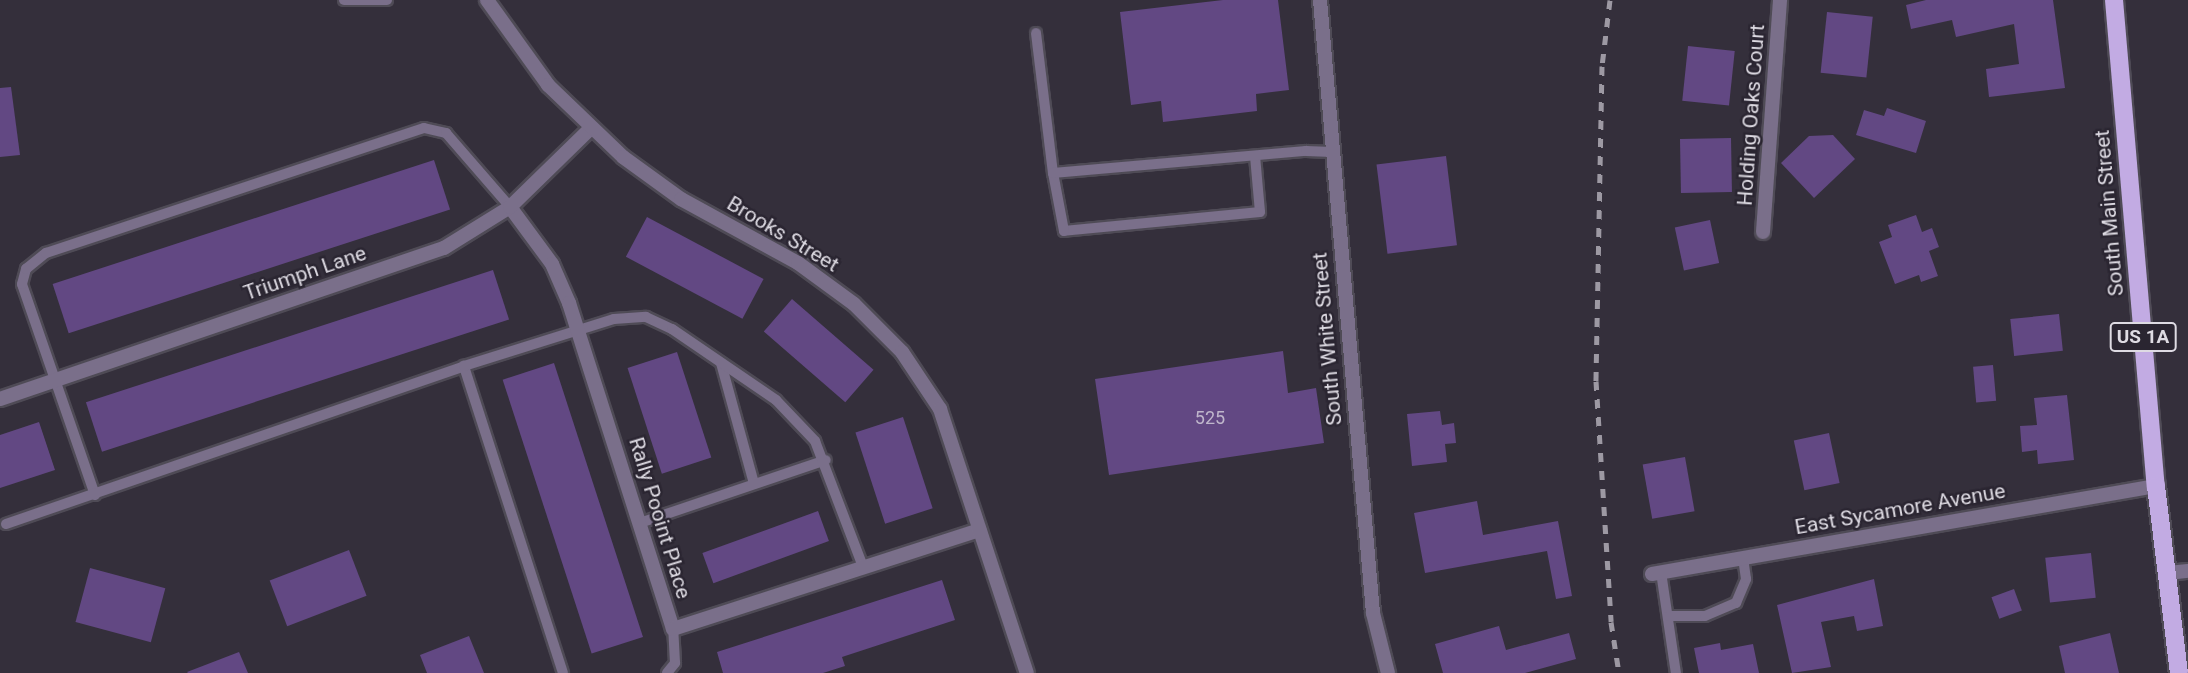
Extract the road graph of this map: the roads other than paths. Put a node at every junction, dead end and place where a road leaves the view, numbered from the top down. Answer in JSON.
{"nodes":[{"id":1,"x":344,"y":0,"type":"edge"},
{"id":2,"x":387,"y":0,"type":"edge"},
{"id":3,"x":488,"y":0,"type":"edge"},
{"id":4,"x":1320,"y":0,"type":"edge"},
{"id":5,"x":1780,"y":0,"type":"edge"},
{"id":6,"x":2114,"y":0,"type":"edge"},
{"id":7,"x":1036,"y":33,"type":"dead end"},
{"id":8,"x":590,"y":129,"type":"junction"},
{"id":9,"x":1332,"y":152,"type":"junction"},
{"id":10,"x":1255,"y":156,"type":"junction"},
{"id":11,"x":1053,"y":173,"type":"junction"},
{"id":12,"x":510,"y":207,"type":"junction"},
{"id":13,"x":1763,"y":232,"type":"dead end"},
{"id":14,"x":579,"y":328,"type":"junction"},
{"id":15,"x":721,"y":363,"type":"junction"},
{"id":16,"x":464,"y":366,"type":"junction"},
{"id":17,"x":54,"y":380,"type":"junction"},
{"id":18,"x":0,"y":400,"type":"edge"},
{"id":19,"x":826,"y":460,"type":"junction"},
{"id":20,"x":754,"y":484,"type":"junction"},
{"id":21,"x":2156,"y":486,"type":"junction"},
{"id":22,"x":95,"y":495,"type":"junction"},
{"id":23,"x":640,"y":523,"type":"junction"},
{"id":24,"x":6,"y":524,"type":"dead end"},
{"id":25,"x":979,"y":530,"type":"junction"},
{"id":26,"x":1743,"y":558,"type":"junction"},
{"id":27,"x":863,"y":567,"type":"junction"},
{"id":28,"x":2188,"y":571,"type":"edge"},
{"id":29,"x":1657,"y":573,"type":"joint"},
{"id":30,"x":2168,"y":573,"type":"junction"},
{"id":31,"x":1670,"y":616,"type":"junction"},
{"id":32,"x":673,"y":629,"type":"junction"},
{"id":33,"x":563,"y":673,"type":"edge"},
{"id":34,"x":667,"y":673,"type":"edge"},
{"id":35,"x":1027,"y":673,"type":"edge"},
{"id":36,"x":1388,"y":673,"type":"edge"},
{"id":37,"x":1676,"y":673,"type":"edge"},
{"id":38,"x":2179,"y":673,"type":"edge"}],
"edges":[{"from":1,"to":2,"type":"lane"},
{"from":3,"to":8,"type":"street","name":"Brooks Street"},
{"from":4,"to":9,"type":"street","name":"South White Street"},
{"from":5,"to":13,"type":"street","name":"Holding Oaks Court"},
{"from":6,"to":21,"type":"main road","name":"South Main Street","number":"US 1A"},
{"from":7,"to":11,"type":"lane"},
{"from":8,"to":12,"type":"street","name":"Triumph Lane"},
{"from":8,"to":25,"type":"street","name":"Brooks Street"},
{"from":9,"to":10,"type":"lane"},
{"from":9,"to":36,"type":"street","name":"South White Street"},
{"from":10,"to":11,"type":"lane"},
{"from":10,"to":11,"type":"lane"},
{"from":12,"to":14,"type":"street","name":"Rally Pooint Place"},
{"from":12,"to":17,"type":"street","name":"Triumph Lane"},
{"from":12,"to":17,"type":"lane"},
{"from":14,"to":15,"type":"lane"},
{"from":14,"to":16,"type":"lane"},
{"from":14,"to":23,"type":"street","name":"Rally Pooint Place"},
{"from":15,"to":19,"type":"lane"},
{"from":15,"to":20,"type":"lane"},
{"from":16,"to":22,"type":"lane"},
{"from":16,"to":33,"type":"lane"},
{"from":17,"to":18,"type":"street","name":"Triumph Lane"},
{"from":17,"to":22,"type":"lane"},
{"from":19,"to":20,"type":"lane"},
{"from":19,"to":27,"type":"lane"},
{"from":20,"to":23,"type":"lane"},
{"from":21,"to":26,"type":"street","name":"East Sycamore Avenue"},
{"from":21,"to":30,"type":"main road","name":"South Main Street","number":"US 1A"},
{"from":22,"to":24,"type":"lane"},
{"from":23,"to":32,"type":"street","name":"Rally Pooint Place"},
{"from":25,"to":27,"type":"street","name":"Rally Pooint Place"},
{"from":25,"to":35,"type":"street","name":"Brooks Street"},
{"from":26,"to":29,"type":"street","name":"East Sycamore Avenue"},
{"from":26,"to":31,"type":"lane"},
{"from":27,"to":32,"type":"street","name":"Rally Pooint Place"},
{"from":28,"to":30,"type":"street"},
{"from":29,"to":31,"type":"lane"},
{"from":30,"to":38,"type":"main road","name":"South Main Street","number":"US 1A"},
{"from":31,"to":37,"type":"lane"},
{"from":32,"to":34,"type":"lane"}]}
